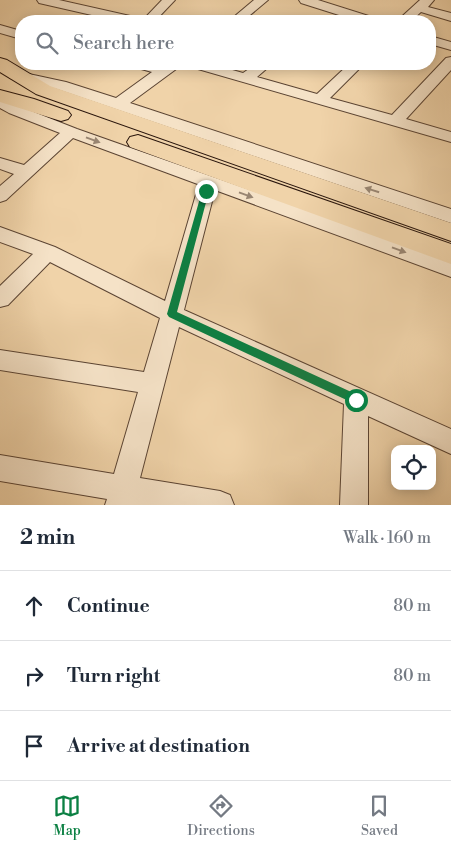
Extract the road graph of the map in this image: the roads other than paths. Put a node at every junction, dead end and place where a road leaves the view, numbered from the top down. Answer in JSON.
{"nodes":[{"id":1,"x":43,"y":0,"type":"edge"},
{"id":2,"x":169,"y":0,"type":"edge"},
{"id":3,"x":262,"y":0,"type":"edge"},
{"id":4,"x":305,"y":0,"type":"edge"},
{"id":5,"x":422,"y":2,"type":"edge"},
{"id":6,"x":331,"y":6,"type":"edge"},
{"id":7,"x":108,"y":15,"type":"edge"},
{"id":8,"x":154,"y":15,"type":"edge"},
{"id":9,"x":243,"y":15,"type":"edge"},
{"id":10,"x":354,"y":15,"type":"edge"},
{"id":11,"x":409,"y":15,"type":"edge"},
{"id":12,"x":451,"y":17,"type":"edge"},
{"id":13,"x":0,"y":29,"type":"edge"},
{"id":14,"x":15,"y":33,"type":"edge"},
{"id":15,"x":436,"y":42,"type":"edge"},
{"id":16,"x":451,"y":46,"type":"edge"},
{"id":17,"x":451,"y":61,"type":"edge"},
{"id":18,"x":8,"y":70,"type":"edge"},
{"id":19,"x":166,"y":70,"type":"edge"},
{"id":20,"x":217,"y":70,"type":"edge"},
{"id":21,"x":257,"y":70,"type":"edge"},
{"id":22,"x":351,"y":70,"type":"edge"},
{"id":23,"x":246,"y":78,"type":"junction"},
{"id":24,"x":0,"y":96,"type":"edge"},
{"id":25,"x":319,"y":100,"type":"junction"},
{"id":26,"x":0,"y":101,"type":"edge"},
{"id":27,"x":117,"y":105,"type":"junction"},
{"id":28,"x":395,"y":122,"type":"junction"},
{"id":29,"x":72,"y":132,"type":"junction"},
{"id":30,"x":451,"y":137,"type":"edge"},
{"id":31,"x":0,"y":163,"type":"edge"},
{"id":32,"x":27,"y":172,"type":"junction"},
{"id":33,"x":206,"y":191,"type":"dead end"},
{"id":34,"x":0,"y":196,"type":"edge"},
{"id":35,"x":451,"y":216,"type":"edge"},
{"id":36,"x":451,"y":232,"type":"edge"},
{"id":37,"x":0,"y":234,"type":"edge"},
{"id":38,"x":48,"y":252,"type":"junction"},
{"id":39,"x":451,"y":254,"type":"edge"},
{"id":40,"x":451,"y":269,"type":"edge"},
{"id":41,"x":0,"y":299,"type":"edge"},
{"id":42,"x":172,"y":314,"type":"junction"},
{"id":43,"x":0,"y":360,"type":"edge"},
{"id":44,"x":152,"y":384,"type":"junction"},
{"id":45,"x":356,"y":400,"type":"junction"},
{"id":46,"x":451,"y":442,"type":"edge"},
{"id":47,"x":0,"y":468,"type":"edge"},
{"id":48,"x":122,"y":497,"type":"edge"},
{"id":49,"x":220,"y":505,"type":"edge"},
{"id":50,"x":354,"y":505,"type":"edge"}],
"edges":[{"from":1,"to":7,"type":"street"},
{"from":2,"to":8,"type":"street"},
{"from":3,"to":9,"type":"street"},
{"from":4,"to":6,"type":"street"},
{"from":5,"to":11,"type":"street"},
{"from":5,"to":12,"type":"street"},
{"from":6,"to":10,"type":"street"},
{"from":13,"to":14,"type":"street"},
{"from":15,"to":16,"type":"street"},
{"from":17,"to":28,"type":"street"},
{"from":18,"to":27,"type":"street"},
{"from":18,"to":36,"type":"main road"},
{"from":19,"to":27,"type":"street"},
{"from":20,"to":23,"type":"street"},
{"from":21,"to":23,"type":"street"},
{"from":22,"to":25,"type":"street"},
{"from":23,"to":25,"type":"street"},
{"from":24,"to":39,"type":"main road"},
{"from":25,"to":28,"type":"street"},
{"from":26,"to":29,"type":"street"},
{"from":35,"to":27,"type":"street","one_way":true},
{"from":28,"to":30,"type":"street"},
{"from":29,"to":32,"type":"street"},
{"from":29,"to":40,"type":"street","one_way":true},
{"from":31,"to":32,"type":"street"},
{"from":32,"to":34,"type":"street"},
{"from":33,"to":42,"type":"street"},
{"from":37,"to":38,"type":"street"},
{"from":38,"to":41,"type":"street"},
{"from":38,"to":42,"type":"street"},
{"from":42,"to":44,"type":"street"},
{"from":42,"to":45,"type":"street"},
{"from":43,"to":44,"type":"street"},
{"from":44,"to":48,"type":"street"},
{"from":45,"to":46,"type":"street"},
{"from":45,"to":50,"type":"street"},
{"from":47,"to":48,"type":"street"},
{"from":48,"to":49,"type":"street"}]}
